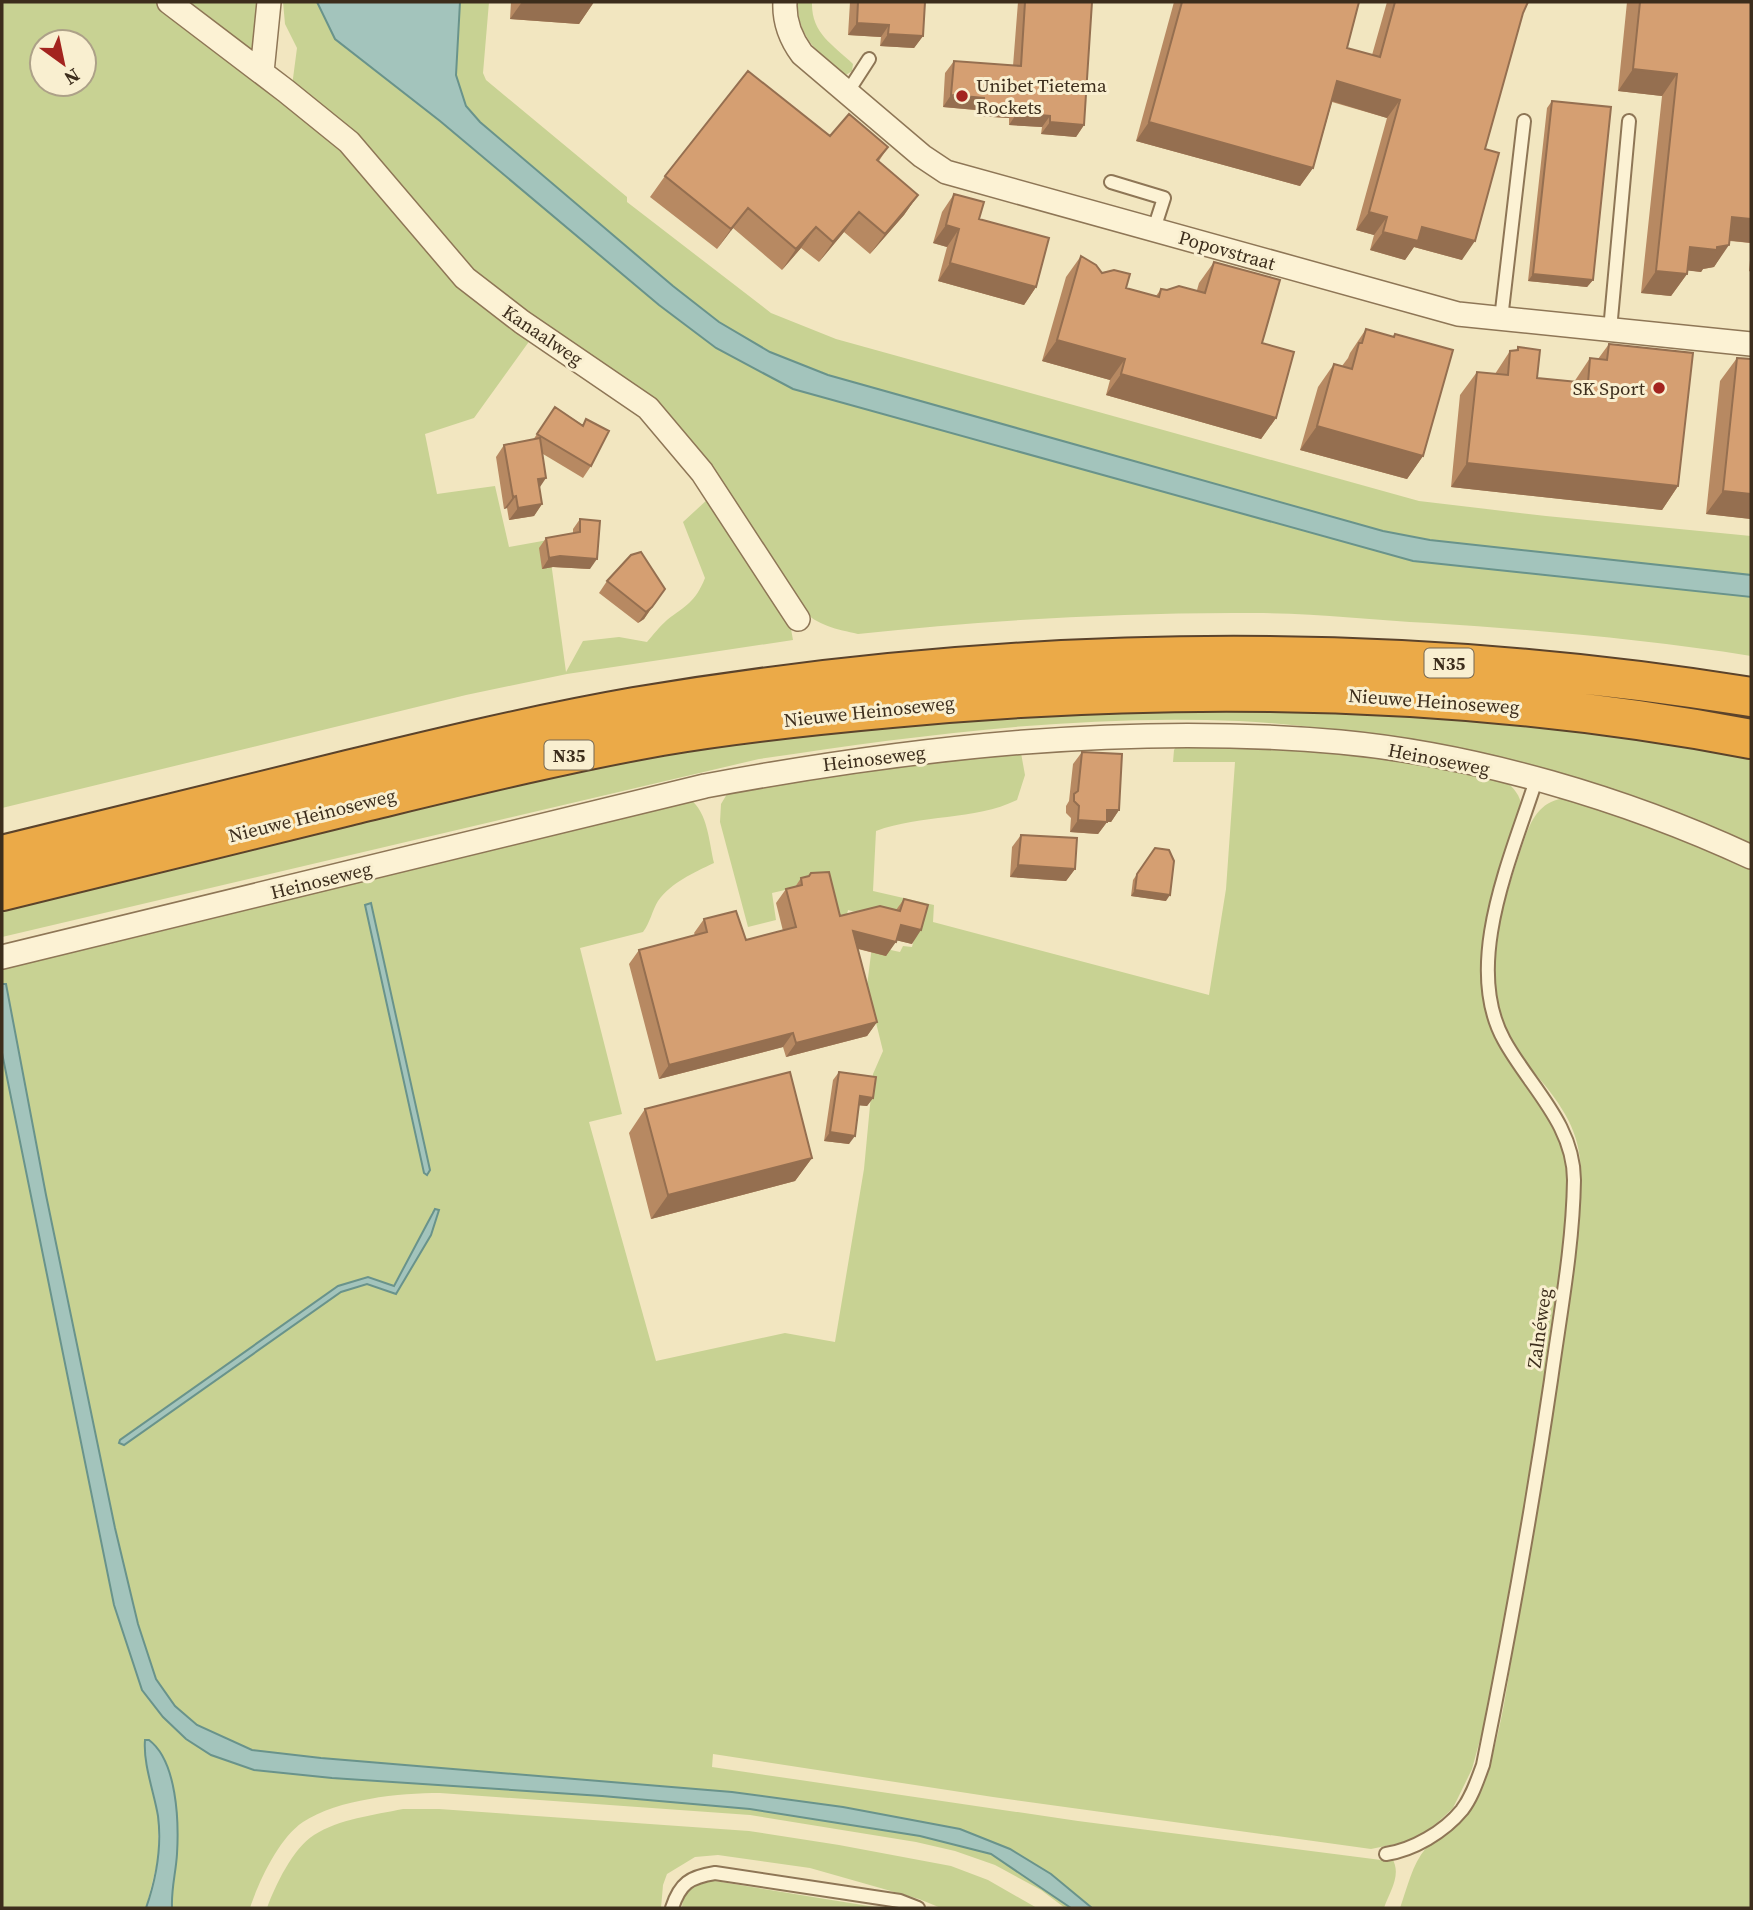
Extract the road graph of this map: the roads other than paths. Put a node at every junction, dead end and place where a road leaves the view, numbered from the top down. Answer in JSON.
{"nodes":[{"id":1,"x":169,"y":2,"type":"edge"},
{"id":2,"x":269,"y":2,"type":"edge"},
{"id":3,"x":785,"y":2,"type":"edge"},
{"id":4,"x":869,"y":59,"type":"dead end"},
{"id":5,"x":262,"y":72,"type":"junction"},
{"id":6,"x":847,"y":93,"type":"junction"},
{"id":7,"x":1524,"y":121,"type":"dead end"},
{"id":8,"x":1629,"y":121,"type":"dead end"},
{"id":9,"x":1111,"y":182,"type":"dead end"},
{"id":10,"x":1154,"y":229,"type":"junction"},
{"id":11,"x":1502,"y":319,"type":"junction"},
{"id":12,"x":1610,"y":330,"type":"junction"},
{"id":13,"x":1751,"y":345,"type":"edge"},
{"id":14,"x":798,"y":619,"type":"dead end"},
{"id":15,"x":1751,"y":697,"type":"edge"},
{"id":16,"x":1751,"y":739,"type":"edge"},
{"id":17,"x":1536,"y":780,"type":"junction"},
{"id":18,"x":2,"y":855,"type":"edge"},
{"id":19,"x":1751,"y":857,"type":"edge"},
{"id":20,"x":2,"y":891,"type":"edge"},
{"id":21,"x":2,"y":957,"type":"edge"},
{"id":22,"x":1386,"y":1854,"type":"dead end"},
{"id":23,"x":672,"y":1908,"type":"edge"},
{"id":24,"x":918,"y":1908,"type":"edge"}],
"edges":[{"from":1,"to":5,"type":"street","name":"Kanaalweg"},
{"from":2,"to":5,"type":"street"},
{"from":3,"to":6,"type":"street","name":"Popovstraat"},
{"from":4,"to":6,"type":"lane"},
{"from":5,"to":14,"type":"street","name":"Kanaalweg"},
{"from":6,"to":10,"type":"street","name":"Popovstraat"},
{"from":7,"to":11,"type":"lane"},
{"from":8,"to":12,"type":"lane"},
{"from":9,"to":10,"type":"lane"},
{"from":10,"to":11,"type":"street","name":"Popovstraat"},
{"from":11,"to":12,"type":"street","name":"Popovstraat"},
{"from":12,"to":13,"type":"street","name":"Popovstraat"},
{"from":15,"to":18,"type":"highway","name":"Nieuwe Heinoseweg","number":"N35"},
{"from":16,"to":20,"type":"highway","name":"Nieuwe Heinoseweg","number":"N35"},
{"from":17,"to":19,"type":"street","name":"Heinoseweg"},
{"from":17,"to":21,"type":"street","name":"Heinoseweg"},
{"from":17,"to":22,"type":"lane","name":"Zalnéweg"},
{"from":23,"to":24,"type":"lane"}]}
